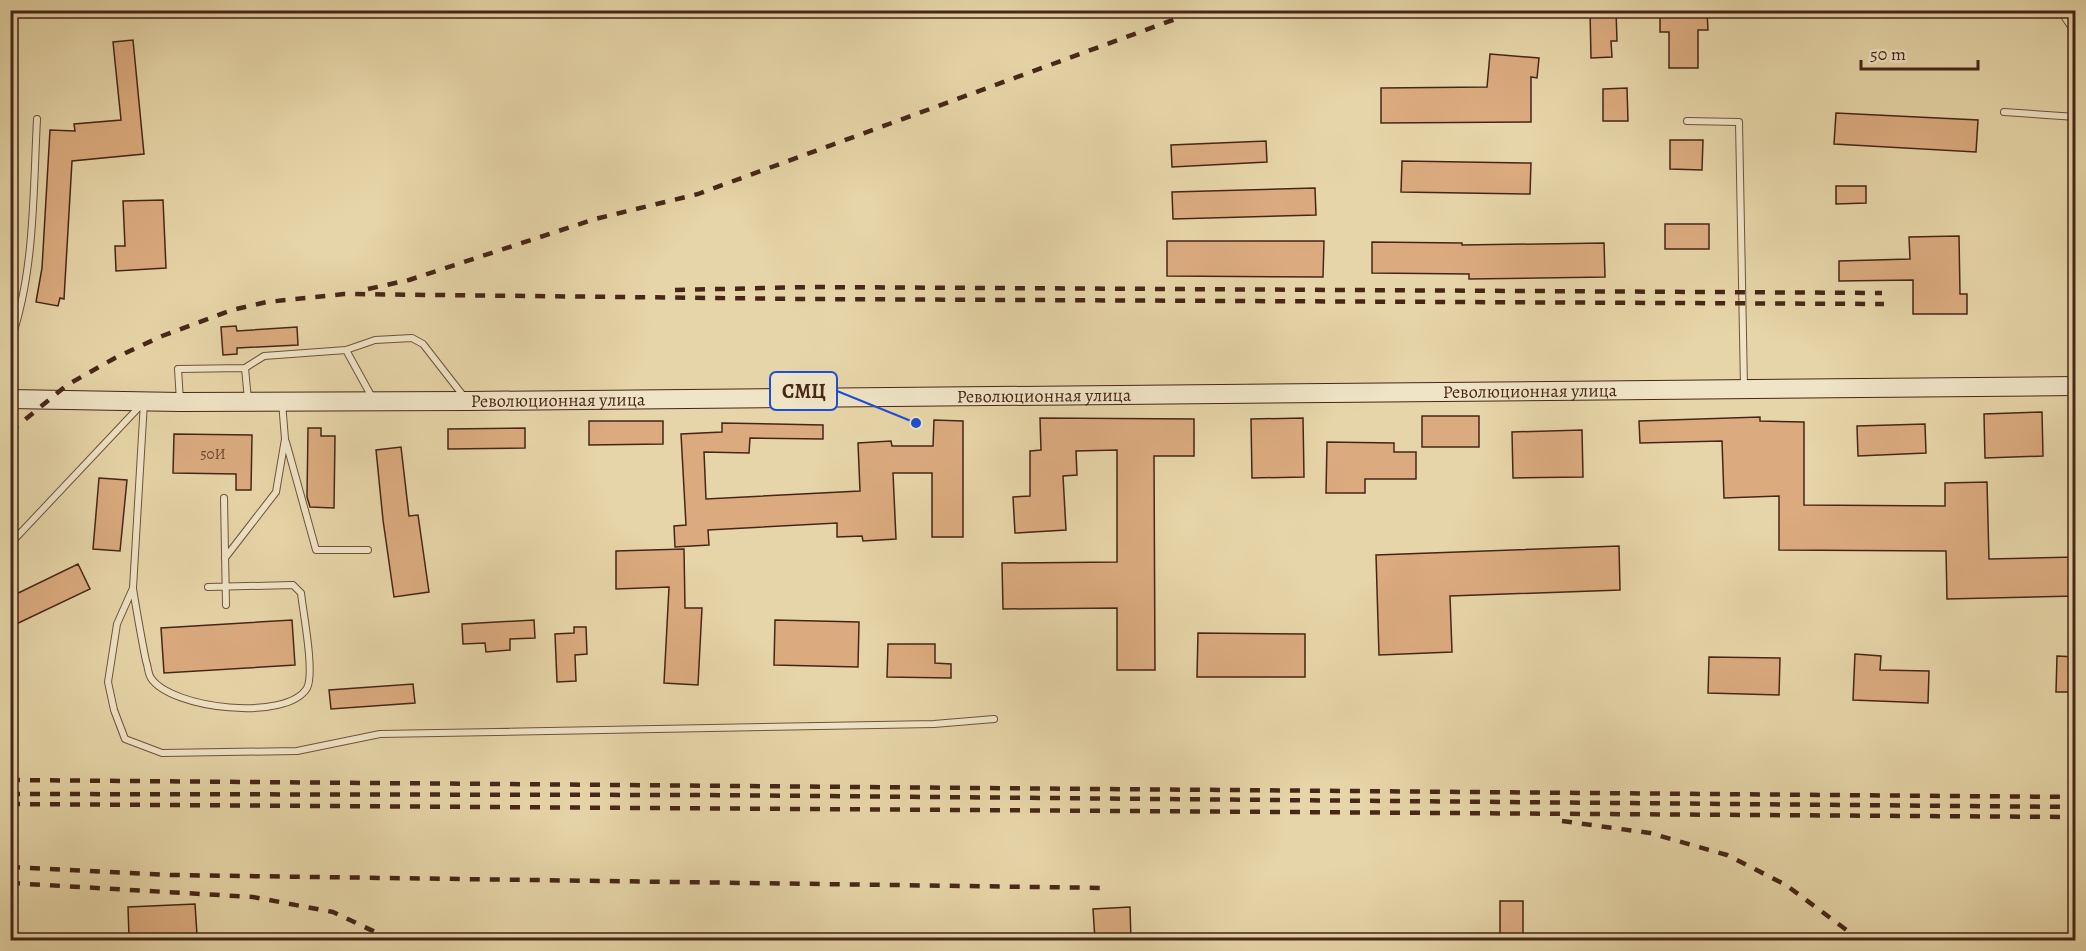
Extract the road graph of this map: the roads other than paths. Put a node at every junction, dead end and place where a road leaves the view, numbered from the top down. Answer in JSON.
{"nodes":[{"id":1,"x":2060,"y":10,"type":"edge"},
{"id":2,"x":2076,"y":34,"type":"edge"},
{"id":3,"x":2004,"y":112,"type":"dead end"},
{"id":4,"x":2076,"y":117,"type":"edge"},
{"id":5,"x":38,"y":119,"type":"dead end"},
{"id":6,"x":1687,"y":121,"type":"dead end"},
{"id":7,"x":10,"y":343,"type":"edge"},
{"id":8,"x":346,"y":350,"type":"junction"},
{"id":9,"x":245,"y":368,"type":"junction"},
{"id":10,"x":2076,"y":386,"type":"edge"},
{"id":11,"x":1744,"y":388,"type":"junction"},
{"id":12,"x":10,"y":399,"type":"edge"},
{"id":13,"x":375,"y":401,"type":"junction"},
{"id":14,"x":468,"y":401,"type":"junction"},
{"id":15,"x":144,"y":402,"type":"junction"},
{"id":16,"x":180,"y":402,"type":"junction"},
{"id":17,"x":248,"y":402,"type":"junction"},
{"id":18,"x":282,"y":402,"type":"junction"},
{"id":19,"x":285,"y":439,"type":"junction"},
{"id":20,"x":224,"y":498,"type":"dead end"},
{"id":21,"x":10,"y":544,"type":"edge"},
{"id":22,"x":368,"y":550,"type":"dead end"},
{"id":23,"x":225,"y":558,"type":"junction"},
{"id":24,"x":208,"y":587,"type":"dead end"},
{"id":25,"x":226,"y":587,"type":"junction"},
{"id":26,"x":133,"y":588,"type":"junction"},
{"id":27,"x":226,"y":605,"type":"dead end"},
{"id":28,"x":994,"y":719,"type":"dead end"}],
"edges":[{"from":1,"to":2,"type":"lane"},
{"from":3,"to":4,"type":"lane"},
{"from":5,"to":7,"type":"lane"},
{"from":6,"to":11,"type":"lane"},
{"from":8,"to":9,"type":"lane"},
{"from":8,"to":13,"type":"lane"},
{"from":8,"to":14,"type":"lane"},
{"from":9,"to":16,"type":"lane"},
{"from":9,"to":17,"type":"lane"},
{"from":10,"to":11,"type":"main road","name":"Революционная улица"},
{"from":11,"to":14,"type":"main road","name":"Революционная улица"},
{"from":12,"to":15,"type":"main road","name":"Революционная улица"},
{"from":13,"to":14,"type":"main road","name":"Революционная улица"},
{"from":13,"to":18,"type":"main road","name":"Революционная улица"},
{"from":15,"to":16,"type":"main road","name":"Революционная улица"},
{"from":15,"to":21,"type":"lane"},
{"from":15,"to":26,"type":"lane"},
{"from":16,"to":17,"type":"main road","name":"Революционная улица"},
{"from":17,"to":18,"type":"main road","name":"Революционная улица"},
{"from":18,"to":19,"type":"lane"},
{"from":19,"to":22,"type":"lane"},
{"from":19,"to":23,"type":"lane"},
{"from":20,"to":23,"type":"lane"},
{"from":23,"to":25,"type":"lane"},
{"from":24,"to":25,"type":"lane"},
{"from":25,"to":26,"type":"lane"},
{"from":25,"to":27,"type":"lane"},
{"from":26,"to":28,"type":"lane"}]}
